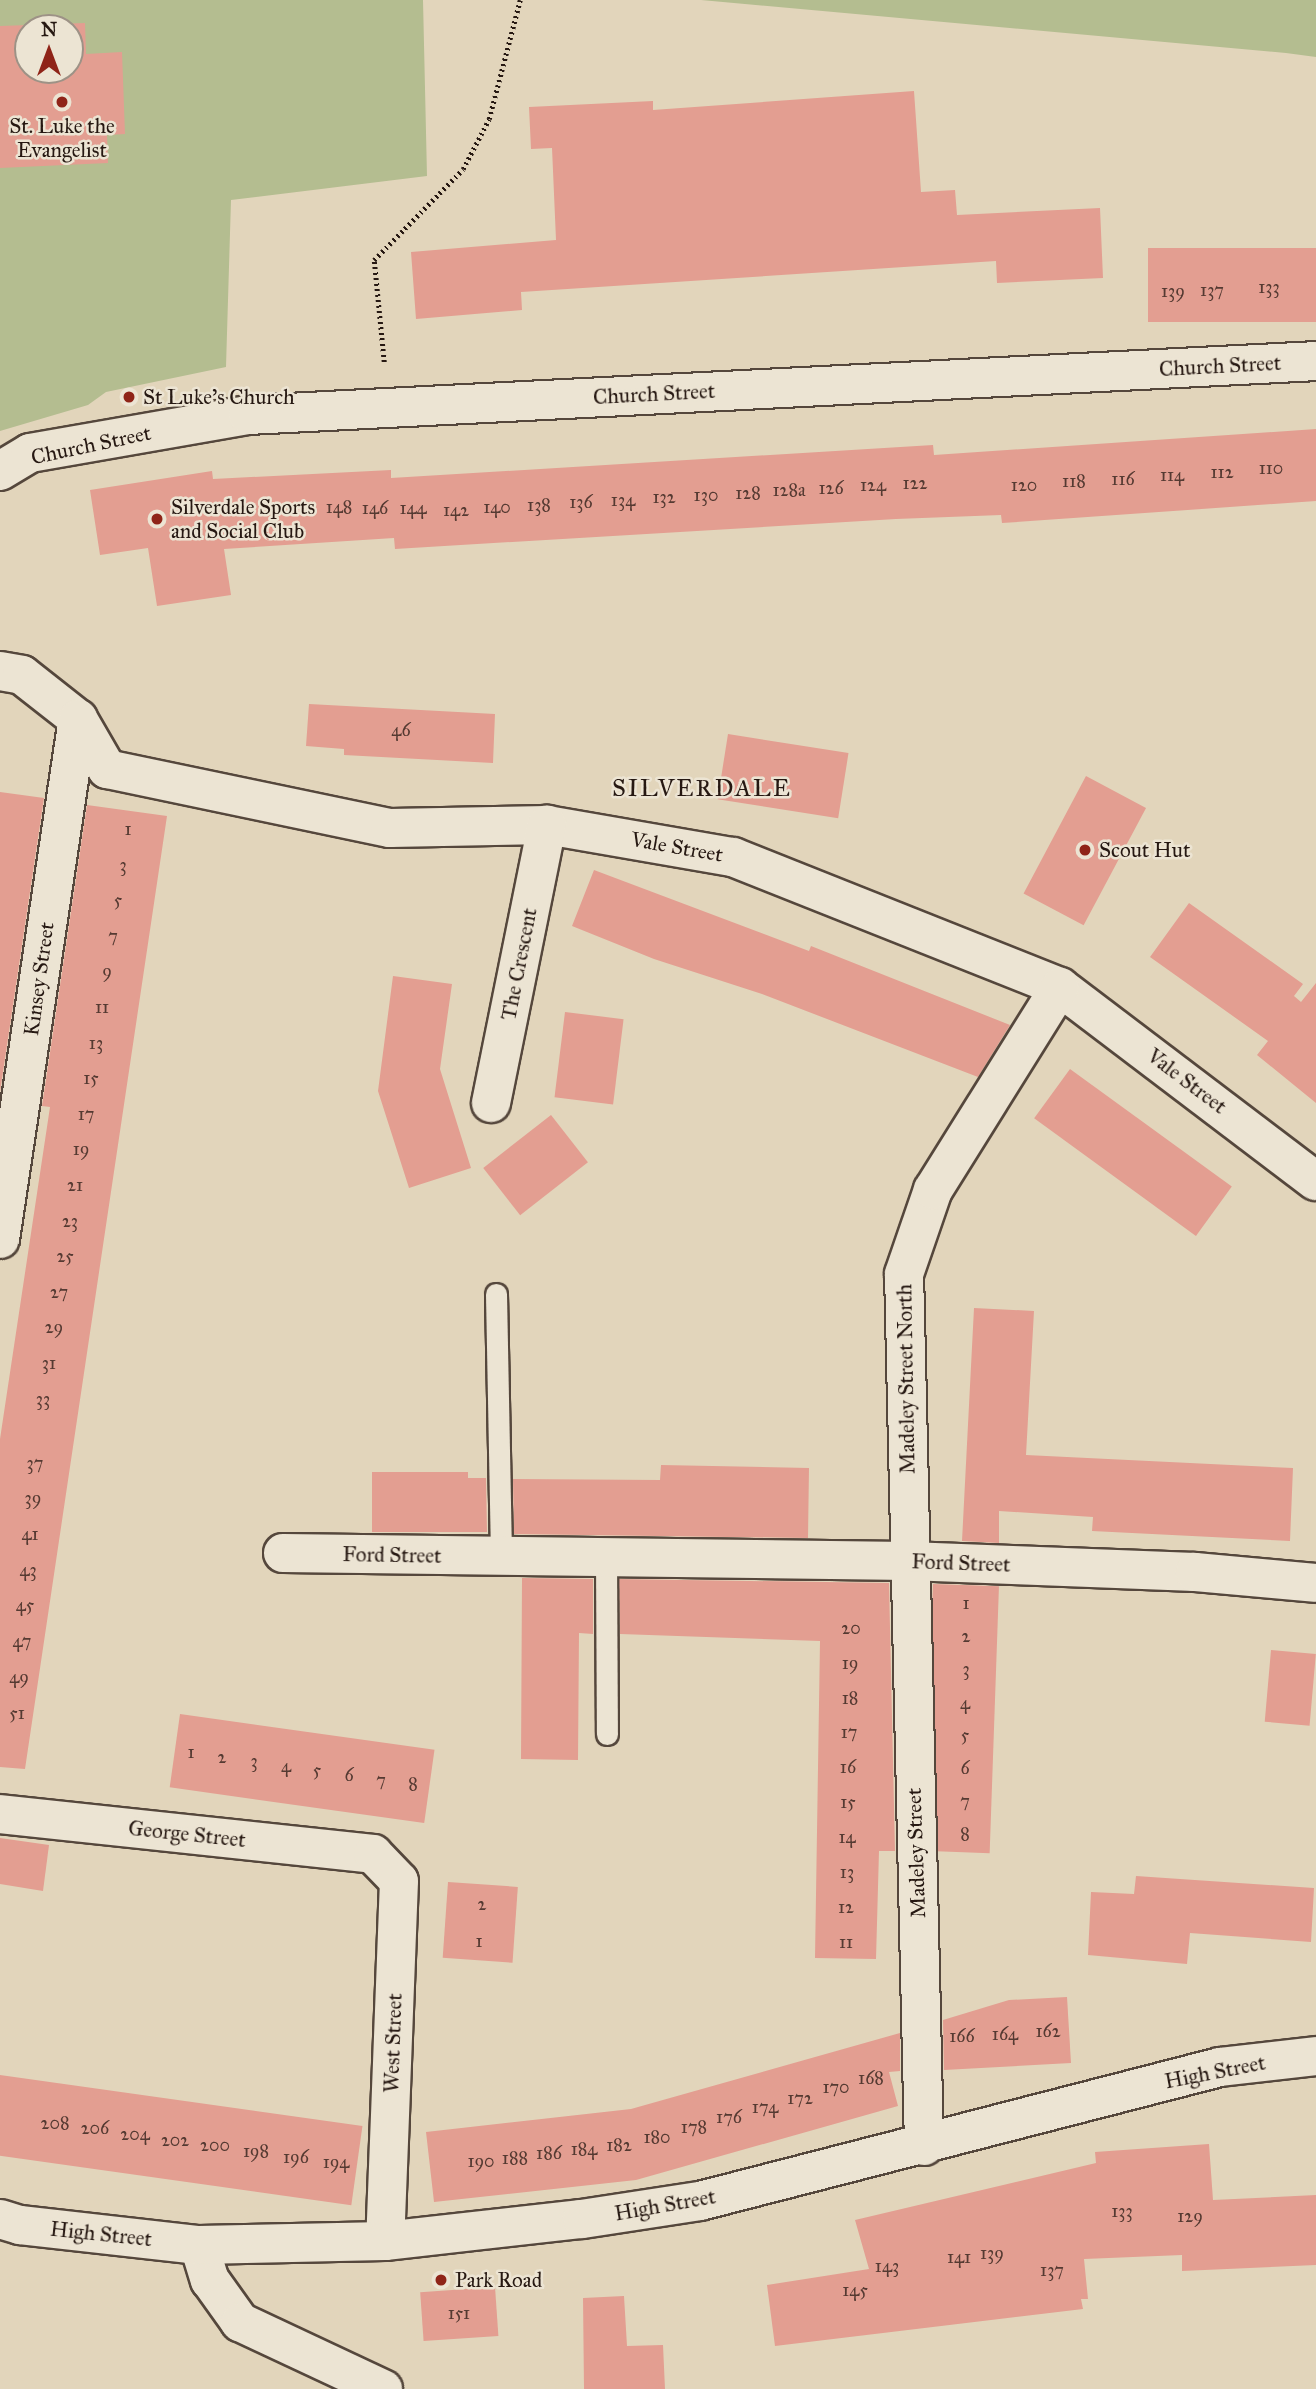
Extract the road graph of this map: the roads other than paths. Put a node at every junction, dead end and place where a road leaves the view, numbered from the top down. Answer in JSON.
{"nodes":[{"id":1,"x":1316,"y":361,"type":"edge"},
{"id":2,"x":0,"y":471,"type":"edge"},
{"id":3,"x":0,"y":671,"type":"edge"},
{"id":4,"x":78,"y":719,"type":"junction"},
{"id":5,"x":547,"y":824,"type":"junction"},
{"id":6,"x":1060,"y":987,"type":"junction"},
{"id":7,"x":491,"y":1103,"type":"dead end"},
{"id":8,"x":1316,"y":1181,"type":"edge"},
{"id":9,"x":0,"y":1239,"type":"edge"},
{"id":10,"x":496,"y":1294,"type":"dead end"},
{"id":11,"x":283,"y":1553,"type":"dead end"},
{"id":12,"x":501,"y":1556,"type":"junction"},
{"id":13,"x":606,"y":1557,"type":"junction"},
{"id":14,"x":908,"y":1561,"type":"junction"},
{"id":15,"x":1316,"y":1583,"type":"edge"},
{"id":16,"x":607,"y":1734,"type":"dead end"},
{"id":17,"x":0,"y":1814,"type":"edge"},
{"id":18,"x":373,"y":1854,"type":"joint"},
{"id":19,"x":1316,"y":2056,"type":"edge"},
{"id":20,"x":924,"y":2146,"type":"junction"},
{"id":21,"x":0,"y":2219,"type":"edge"},
{"id":22,"x":385,"y":2241,"type":"junction"},
{"id":23,"x":199,"y":2245,"type":"junction"},
{"id":24,"x":383,"y":2389,"type":"edge"}],
"edges":[{"from":1,"to":2,"type":"street","name":"Church Street"},
{"from":3,"to":4,"type":"street","name":"Vale Street"},
{"from":4,"to":5,"type":"street","name":"Vale Street"},
{"from":4,"to":9,"type":"street","name":"Kinsey Street"},
{"from":5,"to":6,"type":"street","name":"Vale Street"},
{"from":5,"to":7,"type":"street","name":"The Crescent"},
{"from":6,"to":8,"type":"street","name":"Vale Street"},
{"from":6,"to":14,"type":"street","name":"Madeley Street North"},
{"from":10,"to":12,"type":"lane"},
{"from":11,"to":12,"type":"street","name":"Ford Street"},
{"from":12,"to":13,"type":"street","name":"Ford Street"},
{"from":13,"to":14,"type":"street","name":"Ford Street"},
{"from":13,"to":16,"type":"lane"},
{"from":14,"to":15,"type":"street","name":"Ford Street"},
{"from":14,"to":20,"type":"street","name":"Madeley Street"},
{"from":17,"to":18,"type":"street","name":"George Street"},
{"from":18,"to":22,"type":"street","name":"West Street"},
{"from":19,"to":20,"type":"street","name":"High Street"},
{"from":20,"to":22,"type":"street","name":"High Street"},
{"from":21,"to":23,"type":"street","name":"High Street"},
{"from":22,"to":23,"type":"street","name":"High Street"},
{"from":23,"to":24,"type":"street"}]}
